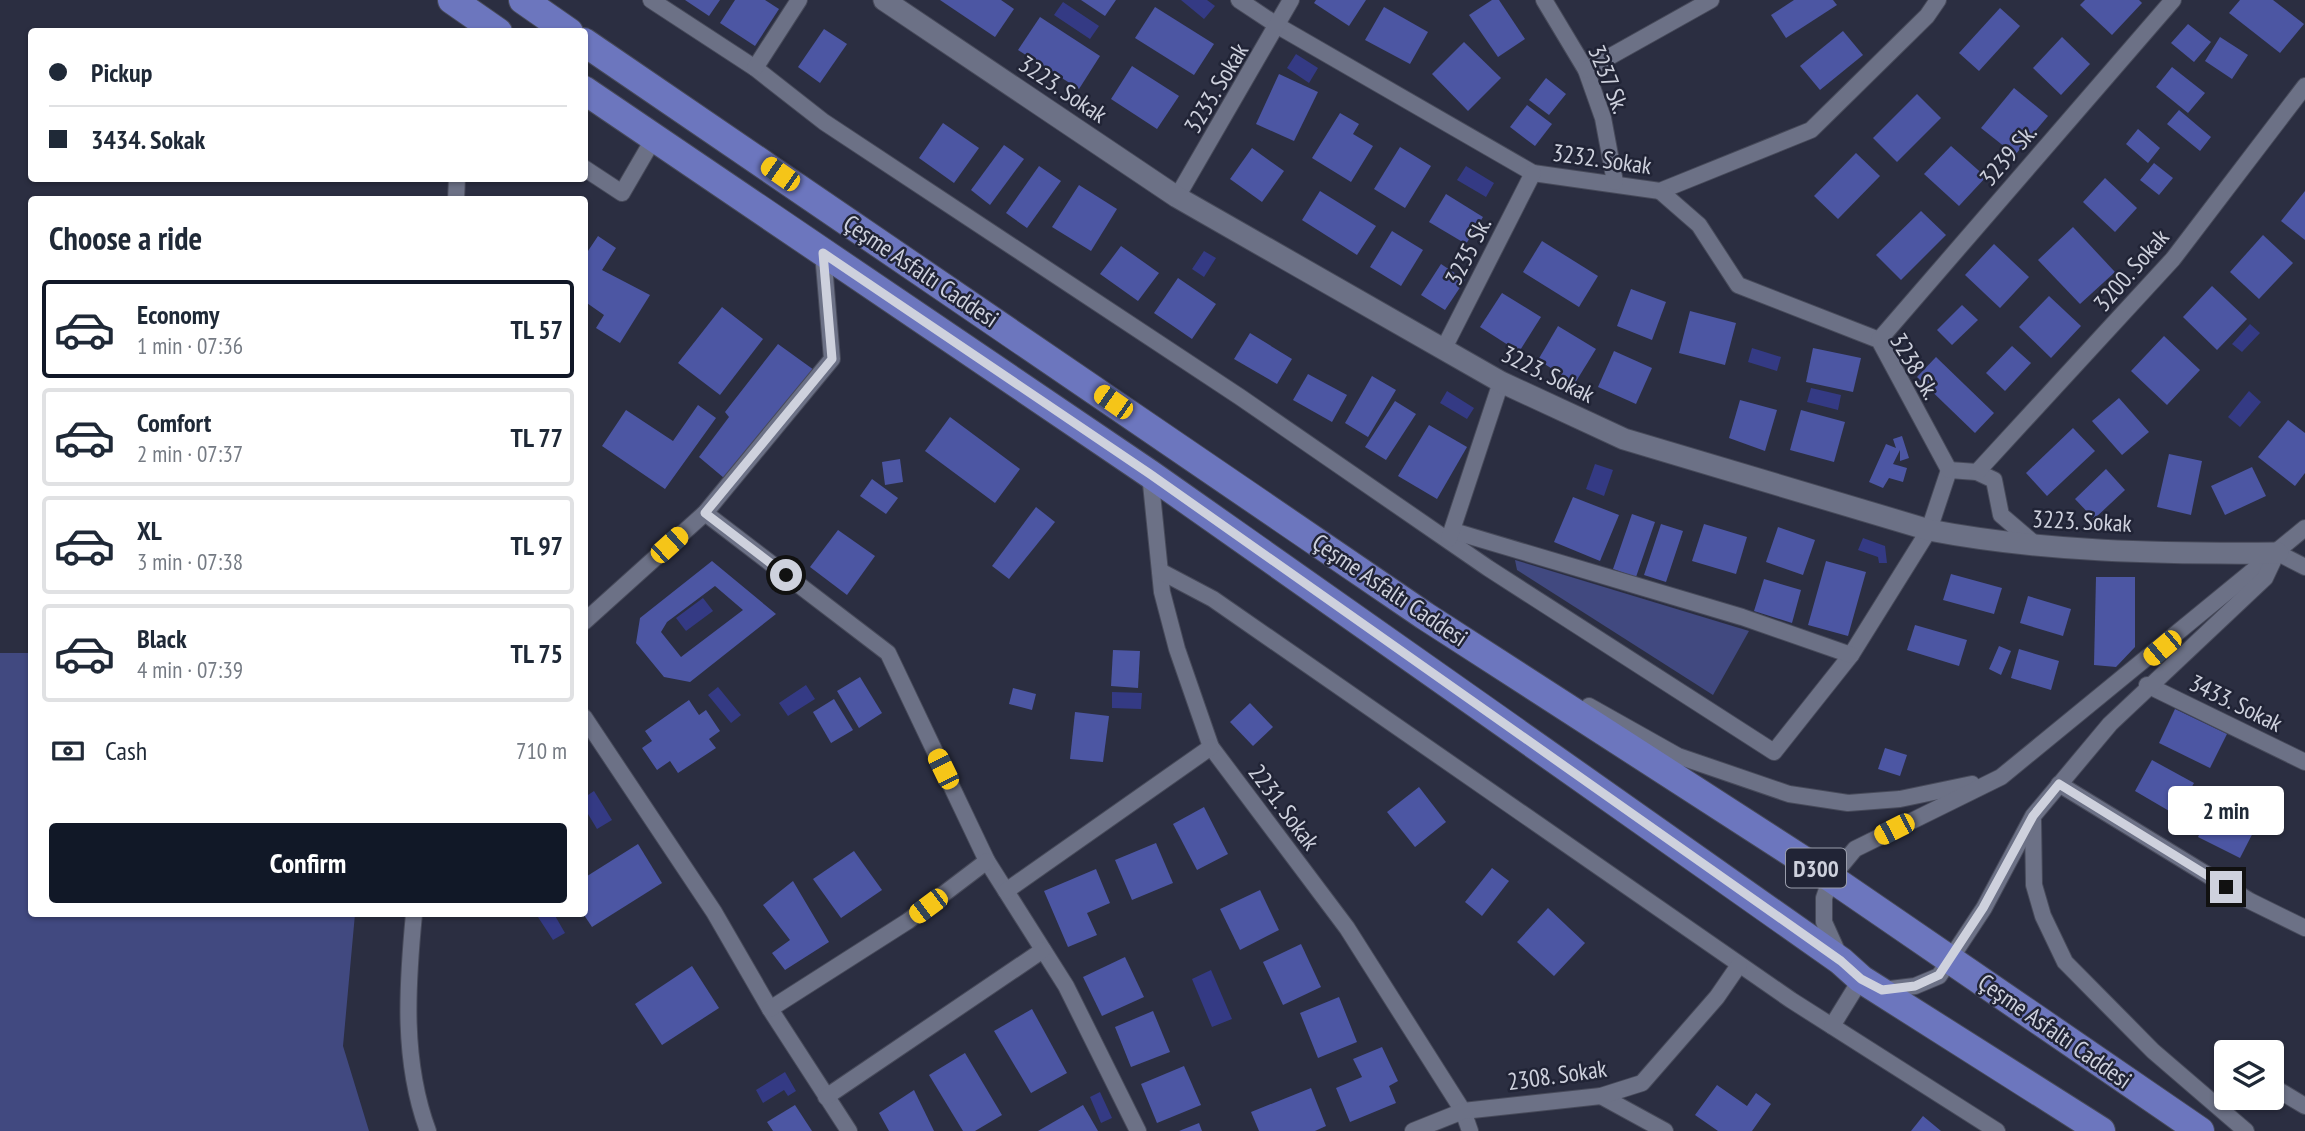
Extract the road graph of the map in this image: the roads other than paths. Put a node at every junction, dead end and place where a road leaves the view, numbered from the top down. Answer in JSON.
{"nodes":[{"id":1,"x":452,"y":0,"type":"edge"},
{"id":2,"x":523,"y":0,"type":"edge"},
{"id":3,"x":651,"y":0,"type":"edge"},
{"id":4,"x":799,"y":0,"type":"edge"},
{"id":5,"x":884,"y":0,"type":"edge"},
{"id":6,"x":1239,"y":0,"type":"edge"},
{"id":7,"x":1291,"y":0,"type":"edge"},
{"id":8,"x":1544,"y":0,"type":"edge"},
{"id":9,"x":1711,"y":0,"type":"edge"},
{"id":10,"x":1938,"y":0,"type":"edge"},
{"id":11,"x":2173,"y":0,"type":"edge"},
{"id":12,"x":1278,"y":26,"type":"junction"},
{"id":13,"x":492,"y":28,"type":"edge"},
{"id":14,"x":563,"y":28,"type":"edge"},
{"id":15,"x":588,"y":45,"type":"edge"},
{"id":16,"x":755,"y":68,"type":"junction"},
{"id":17,"x":1586,"y":70,"type":"junction"},
{"id":18,"x":2305,"y":86,"type":"edge"},
{"id":19,"x":588,"y":93,"type":"edge"},
{"id":20,"x":654,"y":138,"type":"junction"},
{"id":21,"x":588,"y":171,"type":"edge"},
{"id":22,"x":1534,"y":173,"type":"junction"},
{"id":23,"x":1615,"y":182,"type":"junction"},
{"id":24,"x":1660,"y":191,"type":"junction"},
{"id":25,"x":1177,"y":197,"type":"junction"},
{"id":26,"x":823,"y":253,"type":"junction"},
{"id":27,"x":1879,"y":340,"type":"junction"},
{"id":28,"x":1443,"y":350,"type":"junction"},
{"id":29,"x":1501,"y":382,"type":"junction"},
{"id":30,"x":1949,"y":470,"type":"junction"},
{"id":31,"x":1977,"y":472,"type":"junction"},
{"id":32,"x":1150,"y":474,"type":"junction"},
{"id":33,"x":705,"y":513,"type":"junction"},
{"id":34,"x":2305,"y":528,"type":"edge"},
{"id":35,"x":1929,"y":530,"type":"junction"},
{"id":36,"x":1451,"y":535,"type":"junction"},
{"id":37,"x":2036,"y":545,"type":"junction"},
{"id":38,"x":2278,"y":553,"type":"junction"},
{"id":39,"x":2305,"y":567,"type":"edge"},
{"id":40,"x":1160,"y":571,"type":"junction"},
{"id":41,"x":1425,"y":616,"type":"junction"},
{"id":42,"x":588,"y":618,"type":"edge"},
{"id":43,"x":1851,"y":655,"type":"junction"},
{"id":44,"x":2147,"y":685,"type":"junction"},
{"id":45,"x":588,"y":723,"type":"edge"},
{"id":46,"x":1211,"y":747,"type":"junction"},
{"id":47,"x":2305,"y":762,"type":"edge"},
{"id":48,"x":2001,"y":778,"type":"junction"},
{"id":49,"x":2059,"y":784,"type":"junction"},
{"id":50,"x":2033,"y":816,"type":"junction"},
{"id":51,"x":987,"y":861,"type":"junction"},
{"id":52,"x":1832,"y":878,"type":"junction"},
{"id":53,"x":1006,"y":891,"type":"junction"},
{"id":54,"x":414,"y":917,"type":"edge"},
{"id":55,"x":2305,"y":928,"type":"edge"},
{"id":56,"x":1043,"y":950,"type":"junction"},
{"id":57,"x":1952,"y":959,"type":"junction"},
{"id":58,"x":1739,"y":965,"type":"junction"},
{"id":59,"x":1862,"y":976,"type":"junction"},
{"id":60,"x":770,"y":1009,"type":"junction"},
{"id":61,"x":1832,"y":1026,"type":"junction"},
{"id":62,"x":2284,"y":1093,"type":"edge"},
{"id":63,"x":1601,"y":1096,"type":"junction"},
{"id":64,"x":826,"y":1097,"type":"junction"},
{"id":65,"x":2305,"y":1106,"type":"edge"},
{"id":66,"x":1463,"y":1111,"type":"junction"},
{"id":67,"x":428,"y":1131,"type":"edge"},
{"id":68,"x":849,"y":1131,"type":"edge"},
{"id":69,"x":1138,"y":1131,"type":"edge"},
{"id":70,"x":1413,"y":1131,"type":"edge"},
{"id":71,"x":1470,"y":1131,"type":"edge"},
{"id":72,"x":1665,"y":1131,"type":"edge"},
{"id":73,"x":1997,"y":1131,"type":"edge"},
{"id":74,"x":2101,"y":1131,"type":"edge"},
{"id":75,"x":2200,"y":1131,"type":"edge"},
{"id":76,"x":2246,"y":1131,"type":"edge"}],
"edges":[{"from":1,"to":13,"type":"highway"},
{"from":2,"to":14,"type":"highway"},
{"from":3,"to":16,"type":"street"},
{"from":4,"to":16,"type":"street"},
{"from":5,"to":25,"type":"street","name":"3223. Sokak"},
{"from":6,"to":12,"type":"street","name":"3232. Sokak"},
{"from":7,"to":12,"type":"street","name":"3233. Sokak"},
{"from":8,"to":17,"type":"street","name":"3237 Sk."},
{"from":9,"to":17,"type":"street"},
{"from":10,"to":24,"type":"street","name":"3232. Sokak"},
{"from":11,"to":27,"type":"street","name":"3239 Sk."},
{"from":12,"to":22,"type":"street","name":"3232. Sokak"},
{"from":12,"to":25,"type":"street","name":"3233. Sokak"},
{"from":15,"to":41,"type":"highway","name":"Çeşme Asfaltı Caddesi","number":"D300"},
{"from":16,"to":36,"type":"street"},
{"from":17,"to":23,"type":"street","name":"3237 Sk."},
{"from":18,"to":31,"type":"street","name":"3200. Sokak"},
{"from":19,"to":20,"type":"highway","name":"Çeşme Asfaltı Caddesi","number":"D300"},
{"from":20,"to":21,"type":"street"},
{"from":20,"to":26,"type":"highway","name":"Çeşme Asfaltı Caddesi","number":"D300"},
{"from":22,"to":23,"type":"street","name":"3232. Sokak"},
{"from":22,"to":28,"type":"street","name":"3235 Sk."},
{"from":23,"to":24,"type":"street","name":"3232. Sokak"},
{"from":24,"to":27,"type":"street","name":"3238 Sk."},
{"from":25,"to":28,"type":"street","name":"3223. Sokak"},
{"from":26,"to":32,"type":"highway","name":"Çeşme Asfaltı Caddesi","number":"D300"},
{"from":26,"to":33,"type":"street"},
{"from":27,"to":30,"type":"street","name":"3238 Sk."},
{"from":28,"to":29,"type":"street","name":"3223. Sokak"},
{"from":29,"to":35,"type":"street","name":"3223. Sokak"},
{"from":29,"to":36,"type":"street"},
{"from":30,"to":31,"type":"street"},
{"from":30,"to":35,"type":"street"},
{"from":31,"to":37,"type":"street"},
{"from":32,"to":40,"type":"street","name":"2231. Sokak"},
{"from":32,"to":59,"type":"highway","name":"Çeşme Asfaltı Caddesi","number":"D300"},
{"from":33,"to":42,"type":"street"},
{"from":33,"to":51,"type":"street"},
{"from":34,"to":38,"type":"street"},
{"from":35,"to":37,"type":"street","name":"3223. Sokak"},
{"from":35,"to":43,"type":"street"},
{"from":36,"to":43,"type":"street"},
{"from":36,"to":43,"type":"street"},
{"from":37,"to":38,"type":"street","name":"3223. Sokak"},
{"from":38,"to":39,"type":"street"},
{"from":38,"to":44,"type":"street"},
{"from":38,"to":48,"type":"street"},
{"from":40,"to":46,"type":"street","name":"2231. Sokak"},
{"from":40,"to":58,"type":"street"},
{"from":41,"to":48,"type":"street"},
{"from":41,"to":52,"type":"highway","name":"Çeşme Asfaltı Caddesi","number":"D300"},
{"from":44,"to":47,"type":"street","name":"3433. Sokak"},
{"from":44,"to":49,"type":"street"},
{"from":45,"to":60,"type":"street"},
{"from":46,"to":53,"type":"street"},
{"from":46,"to":66,"type":"street","name":"2231. Sokak"},
{"from":48,"to":52,"type":"street"},
{"from":49,"to":50,"type":"street"},
{"from":49,"to":55,"type":"street"},
{"from":50,"to":57,"type":"street"},
{"from":50,"to":76,"type":"street"},
{"from":51,"to":53,"type":"street"},
{"from":51,"to":60,"type":"street"},
{"from":52,"to":57,"type":"highway","name":"Çeşme Asfaltı Caddesi","number":"D300"},
{"from":52,"to":59,"type":"street"},
{"from":53,"to":56,"type":"street"},
{"from":54,"to":67,"type":"street"},
{"from":56,"to":64,"type":"street"},
{"from":56,"to":69,"type":"street"},
{"from":57,"to":59,"type":"street"},
{"from":57,"to":75,"type":"highway","name":"Çeşme Asfaltı Caddesi","number":"D300"},
{"from":58,"to":61,"type":"street"},
{"from":58,"to":63,"type":"street","name":"2308. Sokak"},
{"from":59,"to":61,"type":"street"},
{"from":59,"to":74,"type":"highway","name":"Çeşme Asfaltı Caddesi","number":"D300"},
{"from":60,"to":64,"type":"street"},
{"from":61,"to":73,"type":"street"},
{"from":62,"to":65,"type":"street"},
{"from":63,"to":66,"type":"street","name":"2308. Sokak"},
{"from":63,"to":72,"type":"street"},
{"from":64,"to":68,"type":"street"},
{"from":66,"to":70,"type":"street","name":"2308. Sokak"},
{"from":66,"to":71,"type":"street","name":"2231. Sokak"}]}
